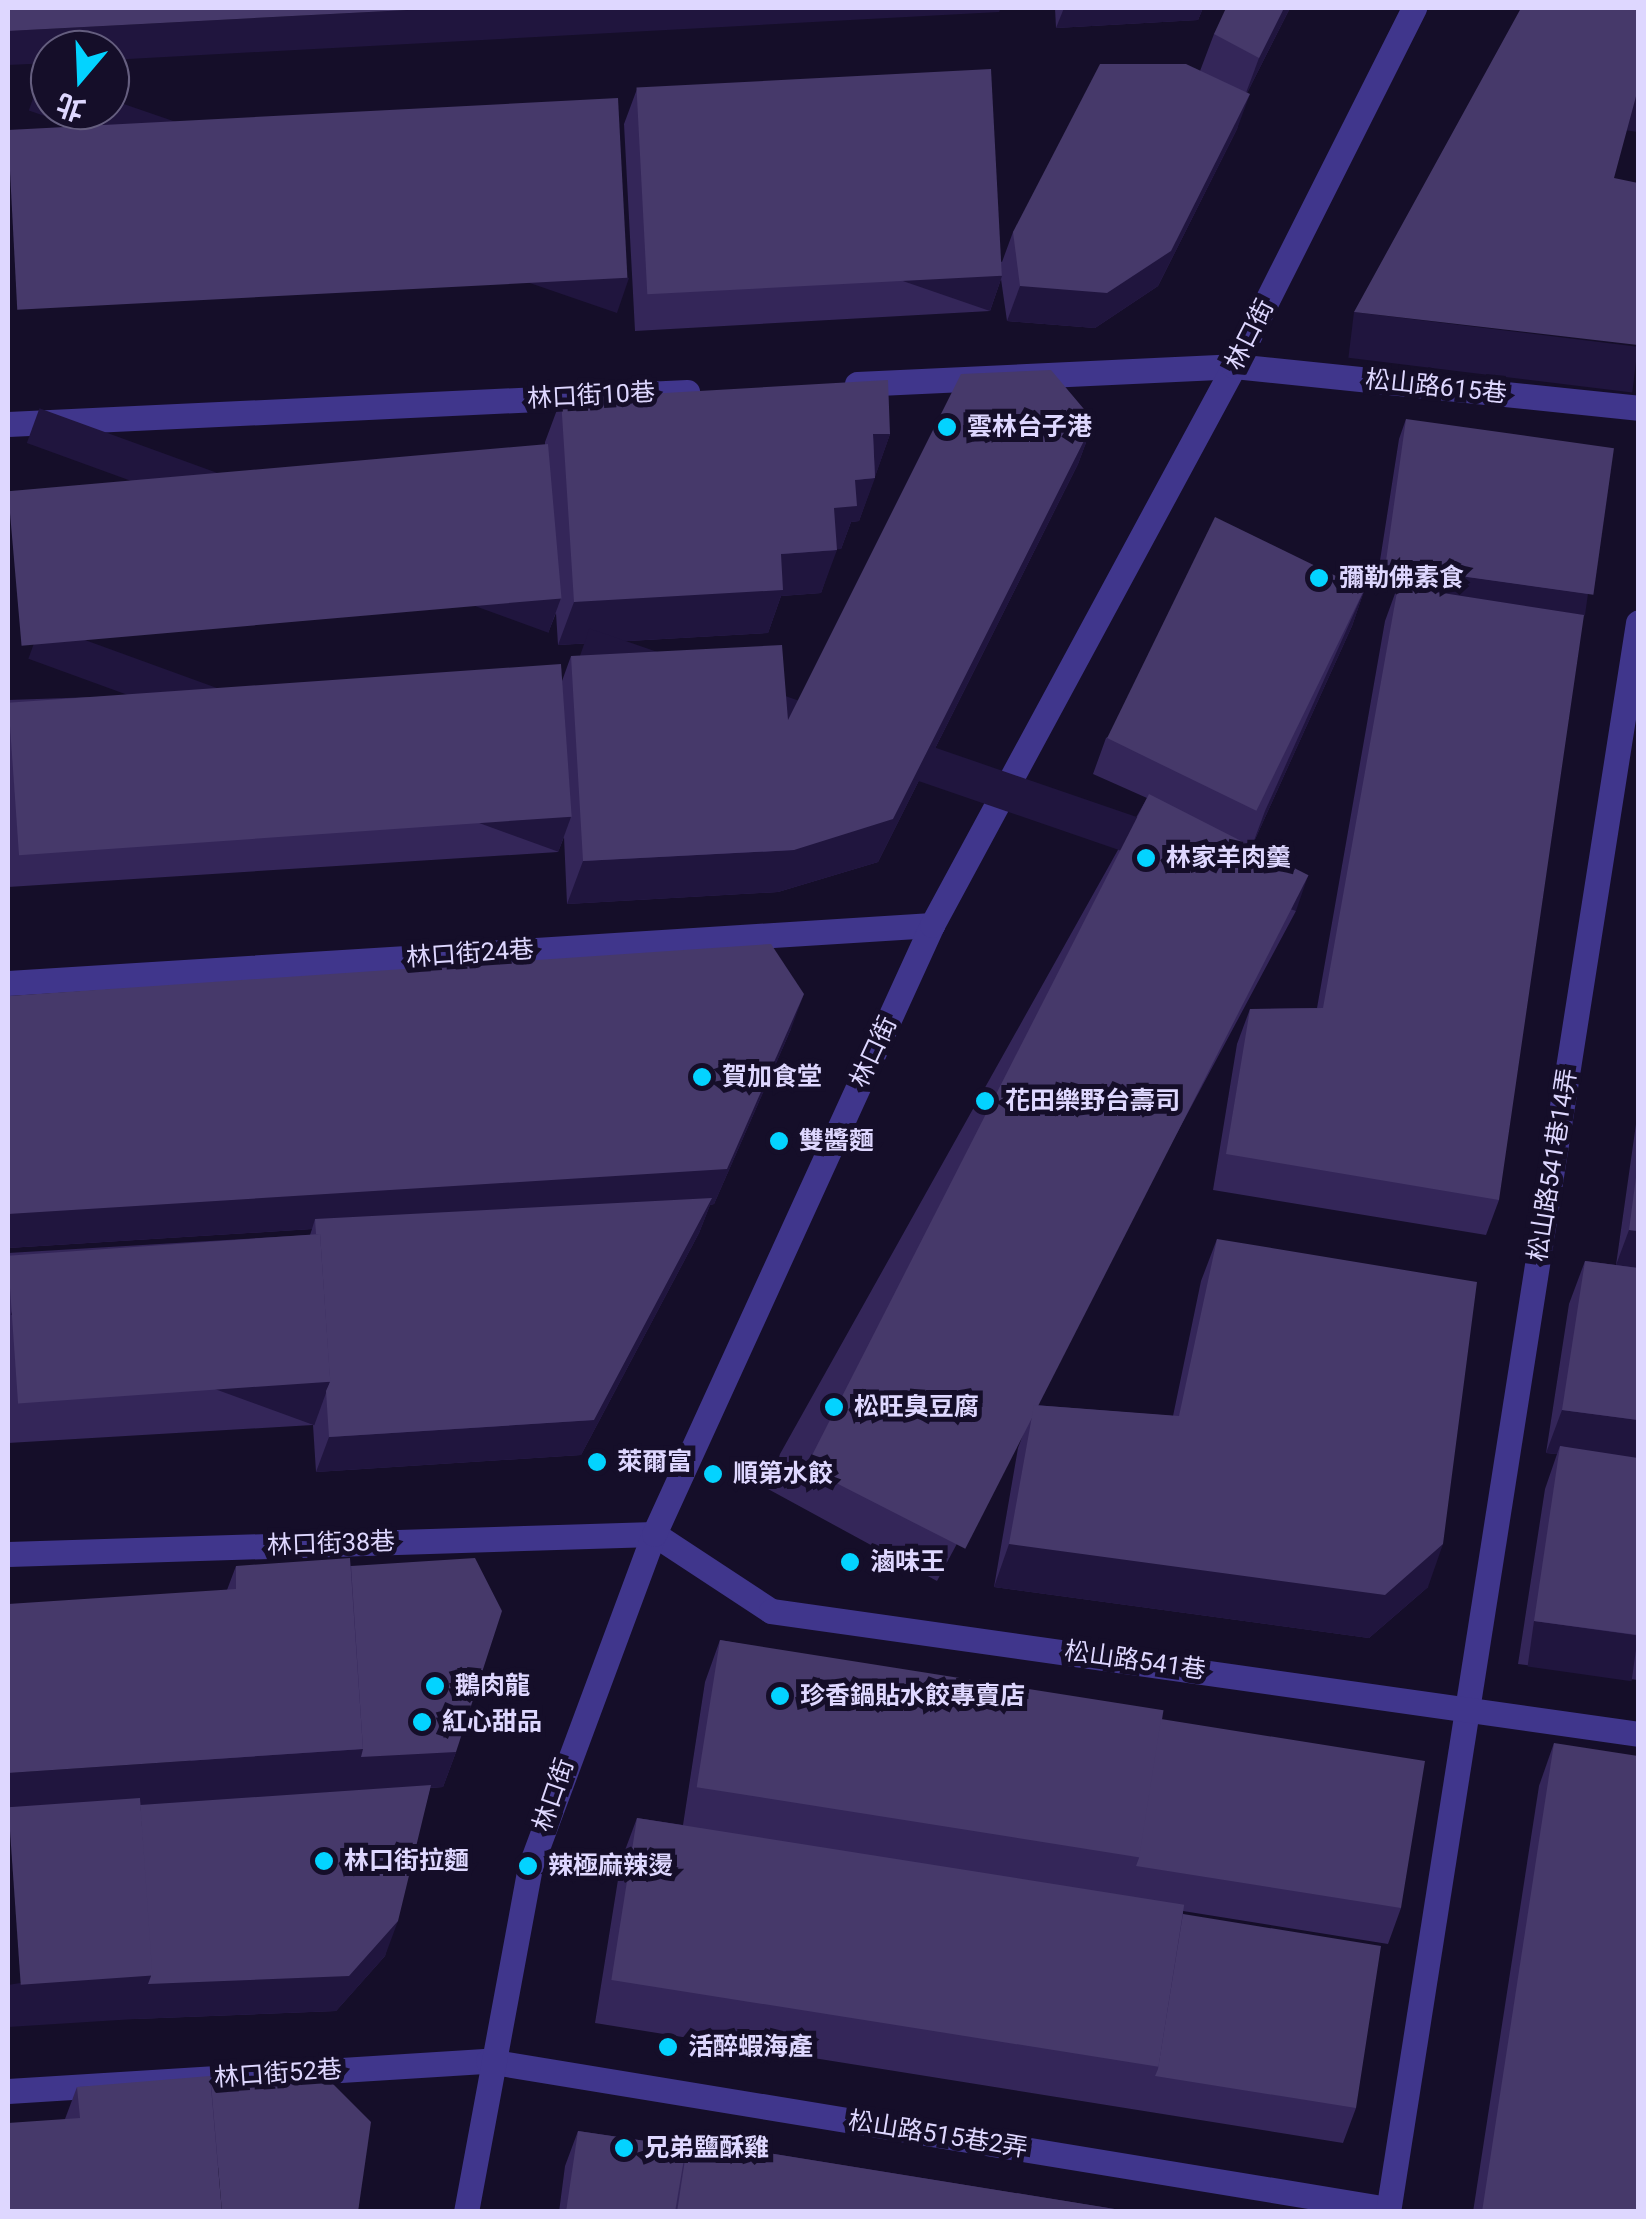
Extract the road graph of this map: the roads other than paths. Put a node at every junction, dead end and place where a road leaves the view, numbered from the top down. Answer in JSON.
{"nodes":[{"id":1,"x":1414,"y":8,"type":"edge"},
{"id":2,"x":1234,"y":366,"type":"junction"},
{"id":3,"x":819,"y":386,"type":"edge"},
{"id":4,"x":720,"y":390,"type":"edge"},
{"id":5,"x":1638,"y":408,"type":"edge"},
{"id":6,"x":8,"y":424,"type":"edge"},
{"id":7,"x":1638,"y":623,"type":"edge"},
{"id":8,"x":932,"y":925,"type":"junction"},
{"id":9,"x":8,"y":984,"type":"edge"},
{"id":10,"x":654,"y":1534,"type":"junction"},
{"id":11,"x":8,"y":1554,"type":"edge"},
{"id":12,"x":1467,"y":1707,"type":"junction"},
{"id":13,"x":1638,"y":1734,"type":"edge"},
{"id":14,"x":488,"y":2061,"type":"junction"},
{"id":15,"x":8,"y":2091,"type":"edge"},
{"id":16,"x":1388,"y":2210,"type":"edge"},
{"id":17,"x":466,"y":2212,"type":"edge"}],
"edges":[{"from":1,"to":2,"type":"street","name":"林口街"},
{"from":2,"to":3,"type":"street"},
{"from":2,"to":5,"type":"street","name":"松山路615巷"},
{"from":2,"to":8,"type":"street","name":"林口街"},
{"from":4,"to":6,"type":"street","name":"林口街10巷"},
{"from":7,"to":12,"type":"street","name":"松山路541巷14弄"},
{"from":8,"to":9,"type":"street","name":"林口街24巷"},
{"from":8,"to":10,"type":"street","name":"林口街"},
{"from":10,"to":11,"type":"street","name":"林口街38巷"},
{"from":10,"to":12,"type":"street","name":"松山路541巷"},
{"from":10,"to":14,"type":"street","name":"林口街"},
{"from":12,"to":13,"type":"street","name":"松山路541巷"},
{"from":12,"to":16,"type":"street","name":"松山路515巷2弄"},
{"from":14,"to":15,"type":"street","name":"林口街52巷"},
{"from":14,"to":16,"type":"street","name":"松山路515巷2弄"},
{"from":14,"to":17,"type":"street","name":"林口街"}]}
